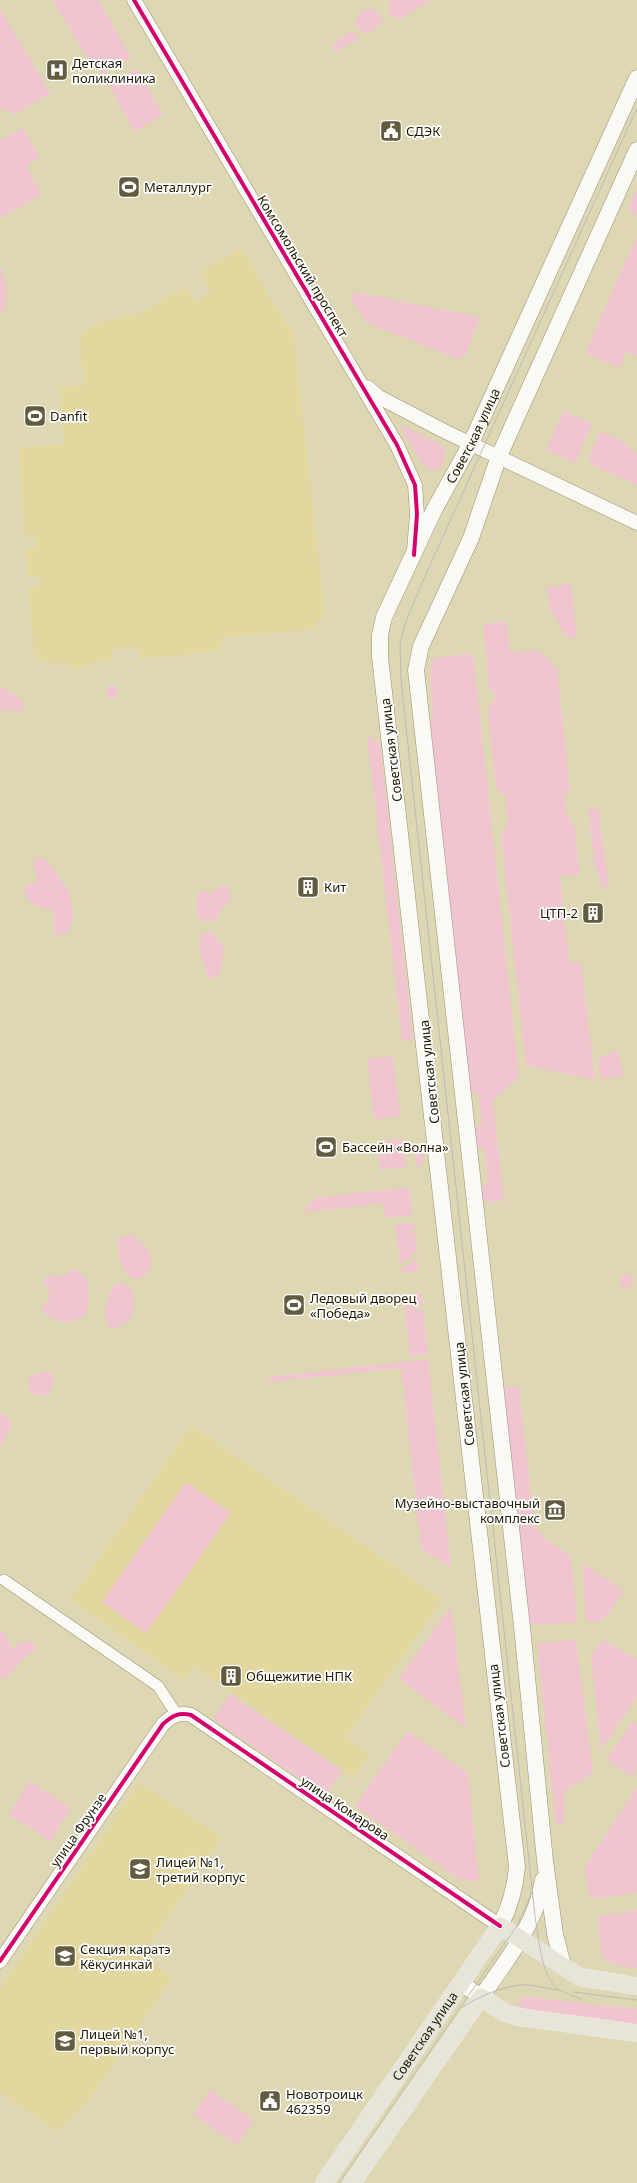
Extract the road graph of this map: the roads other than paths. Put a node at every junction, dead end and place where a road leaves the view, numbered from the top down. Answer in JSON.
{"nodes":[{"id":1,"x":134,"y":0,"type":"edge"},
{"id":2,"x":637,"y":78,"type":"edge"},
{"id":3,"x":637,"y":150,"type":"edge"},
{"id":4,"x":360,"y":382,"type":"junction"},
{"id":5,"x":471,"y":443,"type":"junction"},
{"id":6,"x":499,"y":456,"type":"junction"},
{"id":7,"x":637,"y":523,"type":"edge"},
{"id":8,"x":414,"y":555,"type":"junction"},
{"id":9,"x":4,"y":1580,"type":"dead end"},
{"id":10,"x":177,"y":1715,"type":"junction"},
{"id":11,"x":545,"y":1861,"type":"junction"},
{"id":12,"x":500,"y":1926,"type":"junction"},
{"id":13,"x":520,"y":1940,"type":"junction"},
{"id":14,"x":0,"y":1961,"type":"edge"},
{"id":15,"x":564,"y":1966,"type":"junction"},
{"id":16,"x":461,"y":1983,"type":"junction"},
{"id":17,"x":637,"y":1986,"type":"edge"},
{"id":18,"x":481,"y":1997,"type":"junction"},
{"id":19,"x":637,"y":2033,"type":"edge"},
{"id":20,"x":324,"y":2183,"type":"edge"},
{"id":21,"x":352,"y":2183,"type":"edge"}],
"edges":[{"from":1,"to":4,"type":"street","name":"Комсомольский проспект"},
{"from":2,"to":5,"type":"main road","name":"Советская улица"},
{"from":3,"to":6,"type":"main road","name":"Советская улица"},
{"from":4,"to":5,"type":"street","name":"Комсомольский проспект"},
{"from":4,"to":8,"type":"street","name":"Комсомольский проспект"},
{"from":5,"to":6,"type":"street","name":"Комсомольский проспект"},
{"from":5,"to":8,"type":"main road","name":"Советская улица"},
{"from":6,"to":7,"type":"street","name":"Комсомольский проспект"},
{"from":6,"to":11,"type":"main road","name":"Советская улица"},
{"from":8,"to":12,"type":"main road","name":"Советская улица"},
{"from":9,"to":10,"type":"street"},
{"from":10,"to":12,"type":"street","name":"улица Комарова"},
{"from":10,"to":14,"type":"street","name":"улица Фрунзе"},
{"from":11,"to":13,"type":"main road","name":"Советская улица"},
{"from":11,"to":15,"type":"main road","name":"Советская улица"},
{"from":12,"to":13,"type":"main road","name":"улица Комарова"},
{"from":12,"to":16,"type":"main road","name":"Советская улица"},
{"from":13,"to":15,"type":"main road","name":"улица Комарова"},
{"from":13,"to":18,"type":"main road","name":"Советская улица"},
{"from":15,"to":17,"type":"main road"},
{"from":16,"to":18,"type":"main road"},
{"from":16,"to":20,"type":"main road","name":"Советская улица"},
{"from":18,"to":19,"type":"main road"},
{"from":18,"to":21,"type":"main road","name":"Советская улица"}]}
